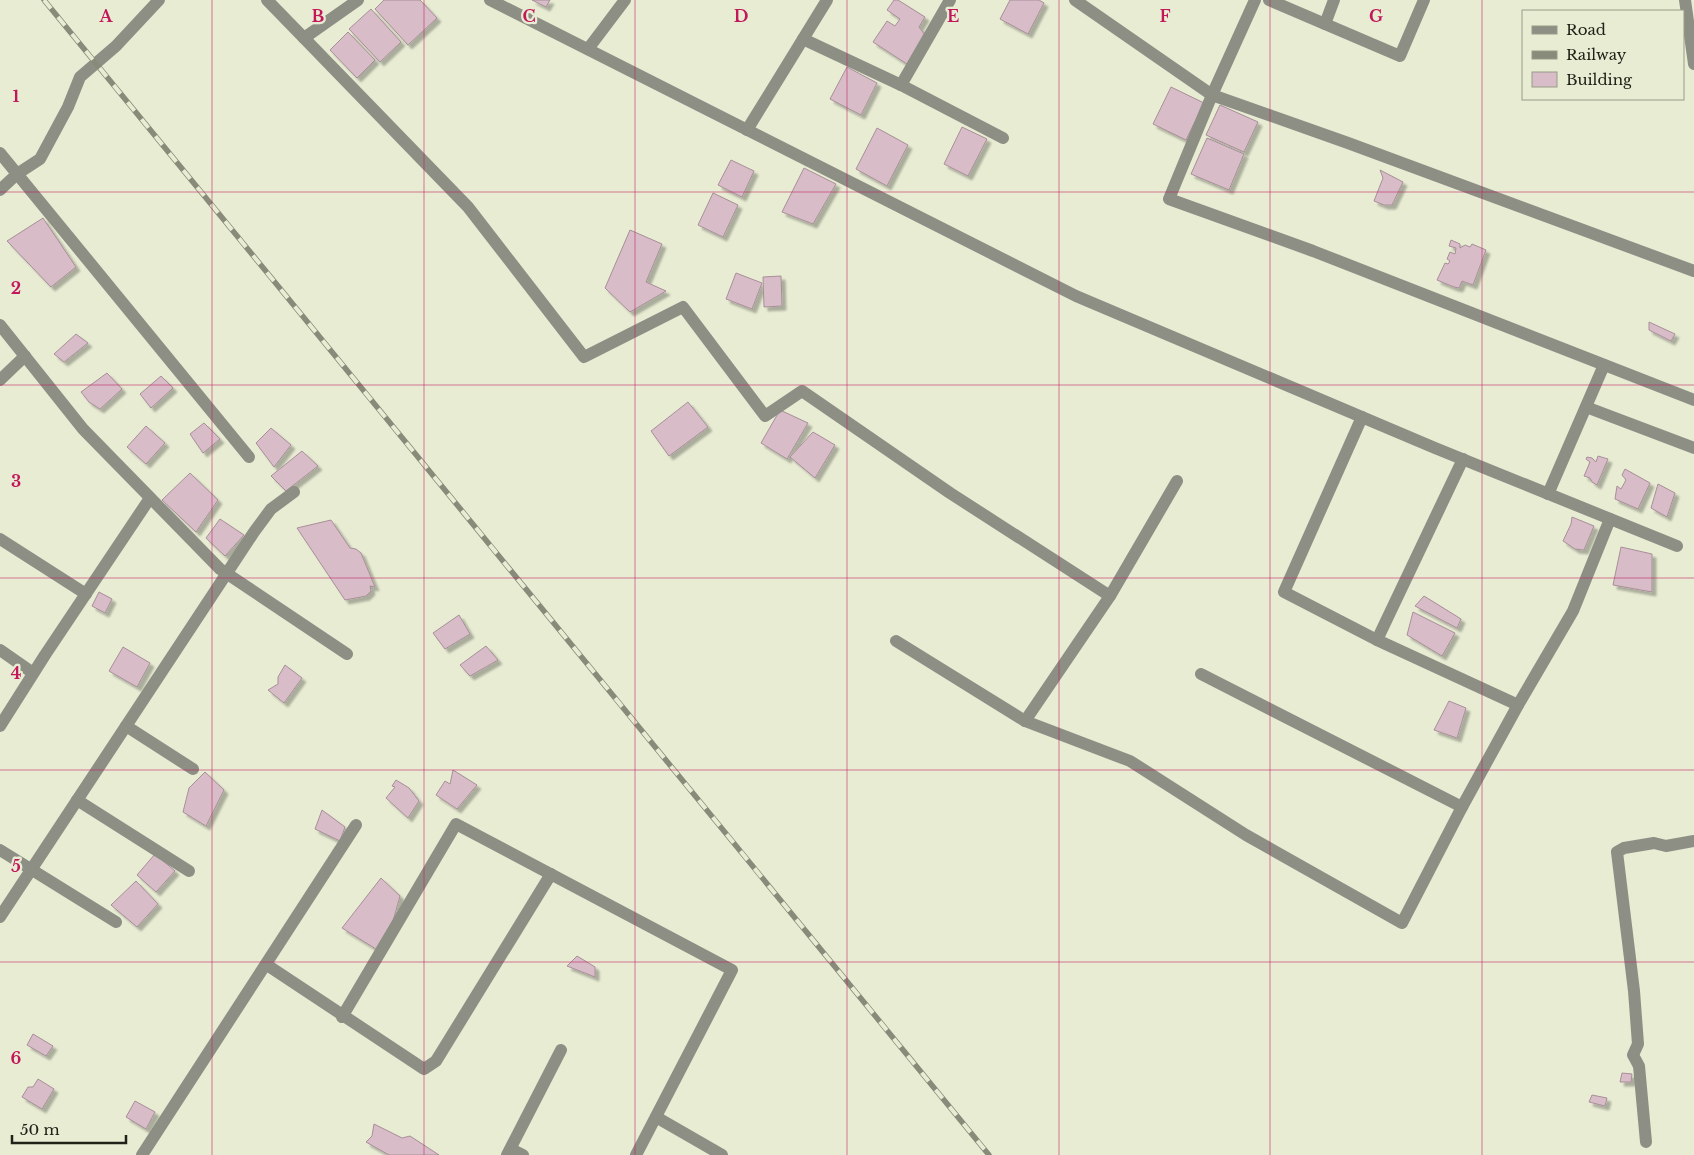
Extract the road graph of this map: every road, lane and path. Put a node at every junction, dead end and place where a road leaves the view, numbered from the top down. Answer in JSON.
{"nodes":[{"id":1,"x":158,"y":0,"type":"edge"},
{"id":2,"x":267,"y":0,"type":"edge"},
{"id":3,"x":358,"y":0,"type":"edge"},
{"id":4,"x":490,"y":0,"type":"edge"},
{"id":5,"x":625,"y":0,"type":"edge"},
{"id":6,"x":827,"y":0,"type":"edge"},
{"id":7,"x":950,"y":0,"type":"edge"},
{"id":8,"x":1074,"y":0,"type":"edge"},
{"id":9,"x":1255,"y":0,"type":"edge"},
{"id":10,"x":1270,"y":0,"type":"edge"},
{"id":11,"x":1334,"y":0,"type":"edge"},
{"id":12,"x":1424,"y":0,"type":"edge"},
{"id":13,"x":1685,"y":0,"type":"edge"},
{"id":14,"x":1324,"y":24,"type":"junction"},
{"id":15,"x":304,"y":38,"type":"junction"},
{"id":16,"x":803,"y":39,"type":"junction"},
{"id":17,"x":588,"y":50,"type":"junction"},
{"id":18,"x":1694,"y":64,"type":"edge"},
{"id":19,"x":901,"y":85,"type":"junction"},
{"id":20,"x":1212,"y":96,"type":"junction"},
{"id":21,"x":747,"y":130,"type":"junction"},
{"id":22,"x":1003,"y":138,"type":"dead end"},
{"id":23,"x":0,"y":153,"type":"edge"},
{"id":24,"x":17,"y":174,"type":"junction"},
{"id":25,"x":0,"y":190,"type":"edge"},
{"id":26,"x":1694,"y":271,"type":"edge"},
{"id":27,"x":0,"y":325,"type":"edge"},
{"id":28,"x":25,"y":356,"type":"junction"},
{"id":29,"x":1604,"y":365,"type":"junction"},
{"id":30,"x":0,"y":380,"type":"edge"},
{"id":31,"x":1694,"y":400,"type":"edge"},
{"id":32,"x":1586,"y":407,"type":"junction"},
{"id":33,"x":1362,"y":417,"type":"junction"},
{"id":34,"x":1694,"y":448,"type":"edge"},
{"id":35,"x":249,"y":457,"type":"dead end"},
{"id":36,"x":1463,"y":459,"type":"junction"},
{"id":37,"x":1177,"y":481,"type":"dead end"},
{"id":38,"x":294,"y":492,"type":"dead end"},
{"id":39,"x":1548,"y":494,"type":"junction"},
{"id":40,"x":150,"y":498,"type":"junction"},
{"id":41,"x":1610,"y":519,"type":"junction"},
{"id":42,"x":0,"y":539,"type":"edge"},
{"id":43,"x":1677,"y":546,"type":"dead end"},
{"id":44,"x":226,"y":574,"type":"junction"},
{"id":45,"x":86,"y":594,"type":"junction"},
{"id":46,"x":1110,"y":596,"type":"junction"},
{"id":47,"x":1377,"y":640,"type":"junction"},
{"id":48,"x":896,"y":641,"type":"dead end"},
{"id":49,"x":0,"y":650,"type":"edge"},
{"id":50,"x":347,"y":654,"type":"dead end"},
{"id":51,"x":33,"y":673,"type":"junction"},
{"id":52,"x":1201,"y":674,"type":"dead end"},
{"id":53,"x":1518,"y":705,"type":"junction"},
{"id":54,"x":1025,"y":721,"type":"junction"},
{"id":55,"x":0,"y":726,"type":"edge"},
{"id":56,"x":126,"y":726,"type":"junction"},
{"id":57,"x":192,"y":769,"type":"dead end"},
{"id":58,"x":77,"y":800,"type":"junction"},
{"id":59,"x":1462,"y":807,"type":"junction"},
{"id":60,"x":356,"y":825,"type":"dead end"},
{"id":61,"x":1694,"y":842,"type":"edge"},
{"id":62,"x":0,"y":850,"type":"edge"},
{"id":63,"x":31,"y":870,"type":"junction"},
{"id":64,"x":189,"y":871,"type":"dead end"},
{"id":65,"x":551,"y":874,"type":"junction"},
{"id":66,"x":0,"y":917,"type":"edge"},
{"id":67,"x":116,"y":922,"type":"dead end"},
{"id":68,"x":267,"y":965,"type":"junction"},
{"id":69,"x":342,"y":1017,"type":"junction"},
{"id":70,"x":561,"y":1050,"type":"dead end"},
{"id":71,"x":656,"y":1117,"type":"junction"},
{"id":72,"x":1646,"y":1142,"type":"dead end"},
{"id":73,"x":509,"y":1152,"type":"edge"},
{"id":74,"x":142,"y":1155,"type":"edge"},
{"id":75,"x":523,"y":1155,"type":"edge"},
{"id":76,"x":636,"y":1155,"type":"edge"},
{"id":77,"x":722,"y":1155,"type":"edge"}],
"edges":[{"from":1,"to":24,"type":"street"},
{"from":2,"to":15,"type":"street"},
{"from":3,"to":15,"type":"street"},
{"from":4,"to":17,"type":"street"},
{"from":5,"to":17,"type":"street"},
{"from":6,"to":16,"type":"street"},
{"from":7,"to":19,"type":"street"},
{"from":8,"to":20,"type":"street"},
{"from":9,"to":20,"type":"street"},
{"from":10,"to":14,"type":"street"},
{"from":11,"to":14,"type":"street"},
{"from":12,"to":14,"type":"street"},
{"from":13,"to":18,"type":"street"},
{"from":15,"to":46,"type":"street"},
{"from":16,"to":19,"type":"street"},
{"from":16,"to":21,"type":"street"},
{"from":17,"to":21,"type":"street"},
{"from":19,"to":22,"type":"street"},
{"from":20,"to":26,"type":"street"},
{"from":20,"to":29,"type":"street"},
{"from":21,"to":33,"type":"street"},
{"from":23,"to":24,"type":"street"},
{"from":24,"to":25,"type":"street"},
{"from":24,"to":35,"type":"street"},
{"from":27,"to":28,"type":"street"},
{"from":28,"to":30,"type":"street"},
{"from":28,"to":40,"type":"street"},
{"from":29,"to":31,"type":"street"},
{"from":29,"to":32,"type":"street"},
{"from":32,"to":34,"type":"street"},
{"from":32,"to":39,"type":"street"},
{"from":33,"to":36,"type":"street"},
{"from":33,"to":47,"type":"street"},
{"from":36,"to":39,"type":"street"},
{"from":36,"to":47,"type":"street"},
{"from":37,"to":46,"type":"street"},
{"from":38,"to":44,"type":"street"},
{"from":39,"to":41,"type":"street"},
{"from":40,"to":44,"type":"street"},
{"from":40,"to":45,"type":"street"},
{"from":41,"to":43,"type":"street"},
{"from":41,"to":53,"type":"street"},
{"from":42,"to":45,"type":"street"},
{"from":44,"to":50,"type":"street"},
{"from":44,"to":56,"type":"street"},
{"from":45,"to":51,"type":"street"},
{"from":46,"to":54,"type":"street"},
{"from":47,"to":53,"type":"street"},
{"from":48,"to":54,"type":"street"},
{"from":49,"to":51,"type":"street"},
{"from":51,"to":55,"type":"street"},
{"from":52,"to":59,"type":"street"},
{"from":53,"to":59,"type":"street"},
{"from":54,"to":59,"type":"street"},
{"from":56,"to":57,"type":"street"},
{"from":56,"to":58,"type":"street"},
{"from":58,"to":63,"type":"street"},
{"from":58,"to":64,"type":"street"},
{"from":60,"to":68,"type":"street"},
{"from":61,"to":72,"type":"street"},
{"from":62,"to":63,"type":"street"},
{"from":63,"to":66,"type":"street"},
{"from":63,"to":67,"type":"street"},
{"from":65,"to":69,"type":"street"},
{"from":65,"to":69,"type":"street"},
{"from":65,"to":71,"type":"street"},
{"from":68,"to":69,"type":"street"},
{"from":68,"to":74,"type":"street"},
{"from":70,"to":73,"type":"street"},
{"from":71,"to":76,"type":"street"},
{"from":71,"to":77,"type":"street"},
{"from":73,"to":75,"type":"street"}]}
